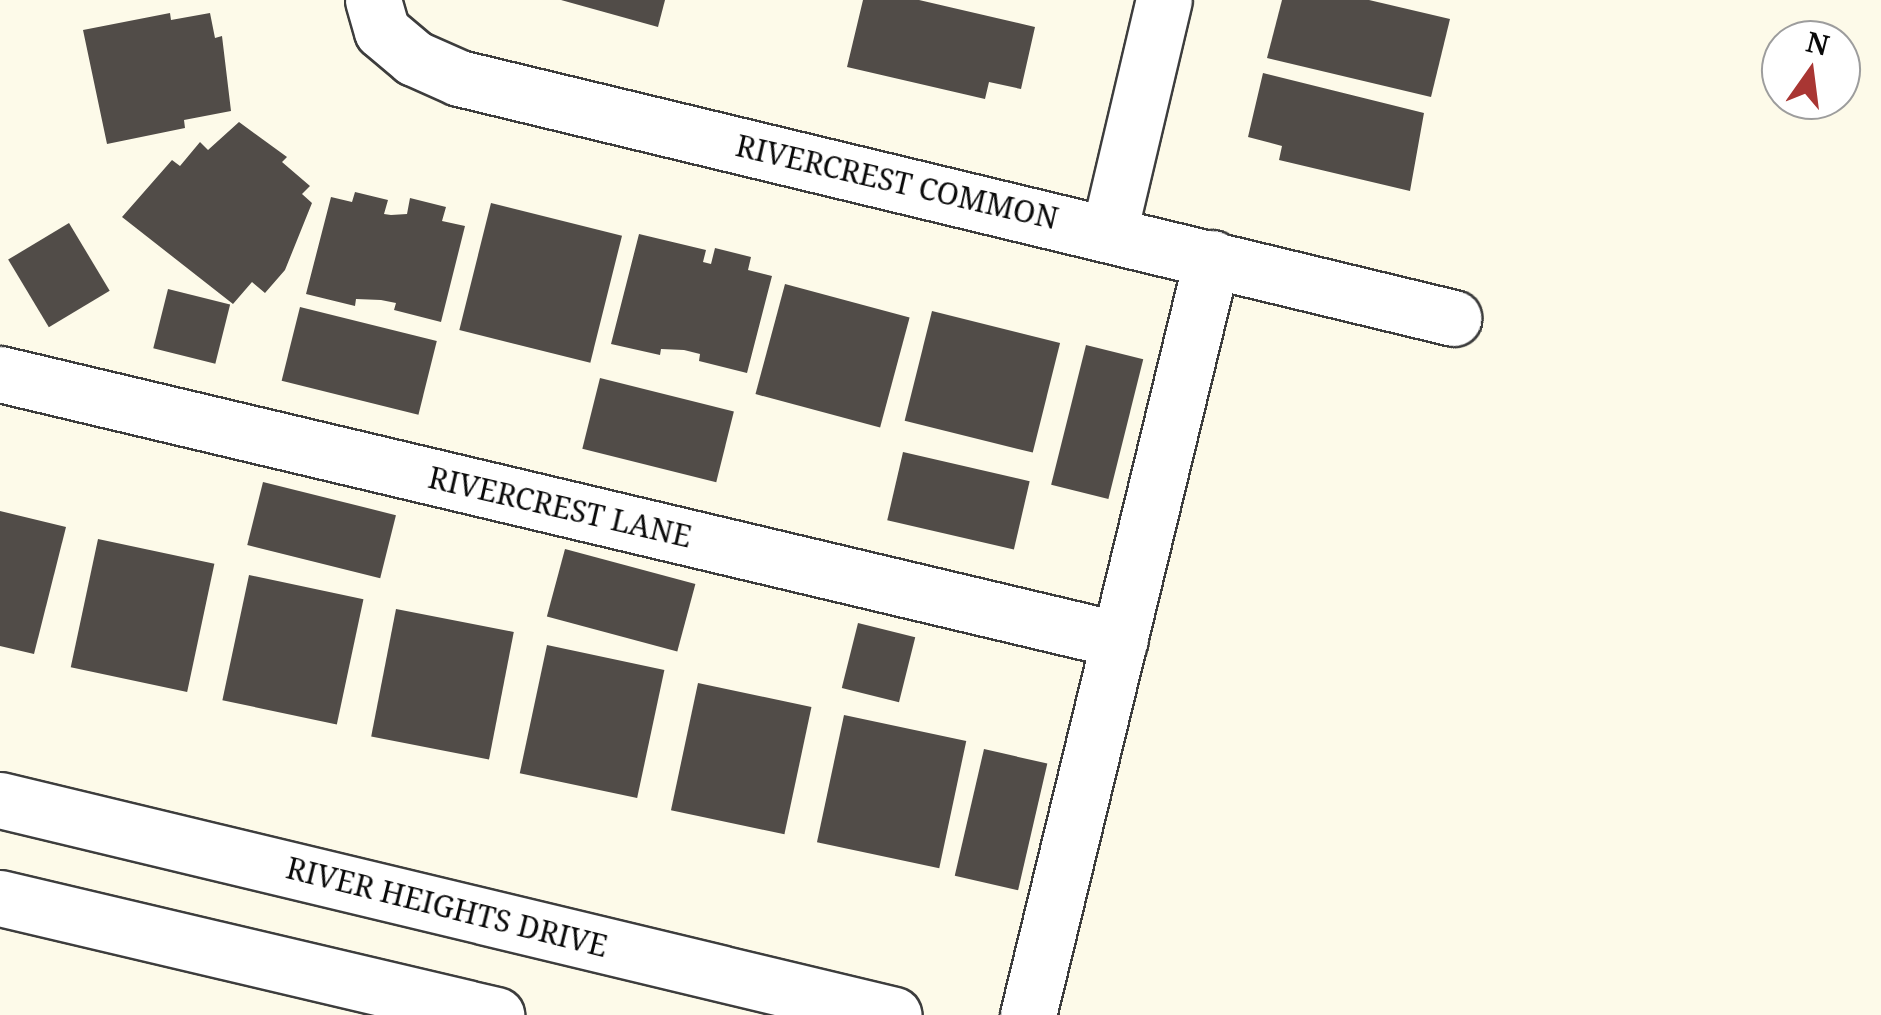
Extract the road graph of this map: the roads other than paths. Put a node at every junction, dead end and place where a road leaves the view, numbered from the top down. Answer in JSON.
{"nodes":[{"id":1,"x":374,"y":0,"type":"edge"},
{"id":2,"x":1164,"y":0,"type":"edge"},
{"id":3,"x":1109,"y":232,"type":"junction"},
{"id":4,"x":1212,"y":258,"type":"junction"},
{"id":5,"x":1454,"y":318,"type":"dead end"},
{"id":6,"x":0,"y":374,"type":"edge"},
{"id":7,"x":1120,"y":640,"type":"junction"},
{"id":8,"x":0,"y":800,"type":"edge"},
{"id":9,"x":0,"y":898,"type":"edge"},
{"id":10,"x":496,"y":1015,"type":"edge"},
{"id":11,"x":894,"y":1015,"type":"edge"},
{"id":12,"x":1028,"y":1015,"type":"edge"}],
"edges":[{"from":1,"to":3,"type":"street","name":"RIVERCREST COMMON"},
{"from":2,"to":3,"type":"street"},
{"from":3,"to":4,"type":"street","name":"RIVERCREST COMMON"},
{"from":4,"to":5,"type":"street","name":"RIVERCREST COMMON"},
{"from":4,"to":7,"type":"street"},
{"from":6,"to":7,"type":"street","name":"RIVERCREST LANE"},
{"from":7,"to":12,"type":"street"},
{"from":8,"to":11,"type":"street","name":"RIVER HEIGHTS DRIVE"},
{"from":9,"to":10,"type":"street"}]}
